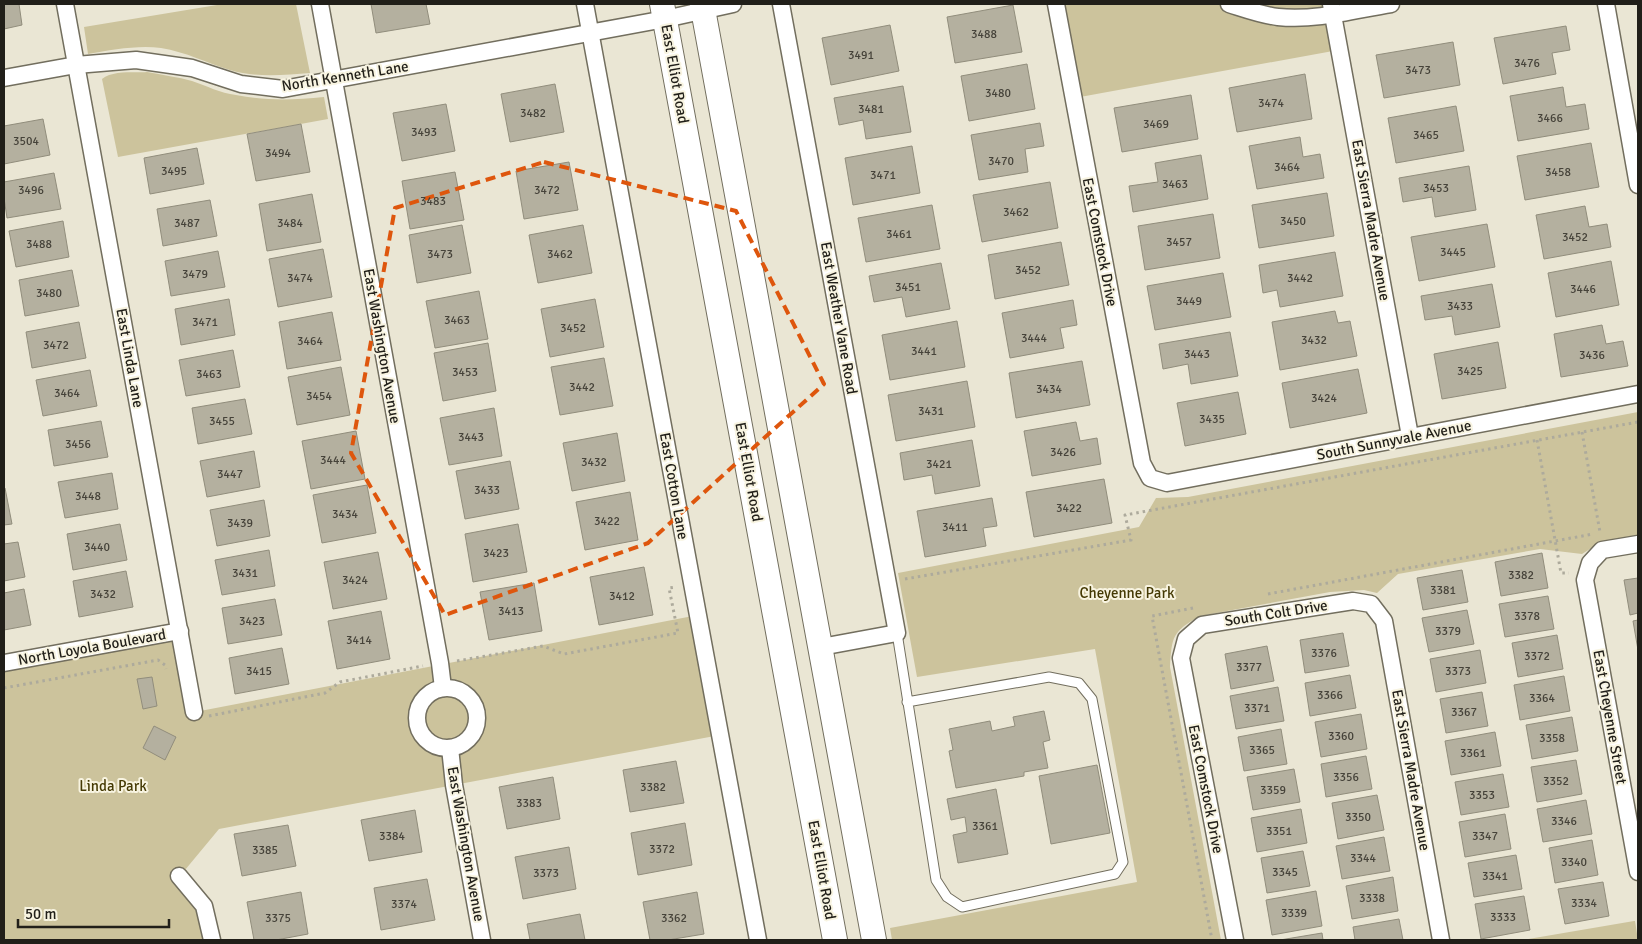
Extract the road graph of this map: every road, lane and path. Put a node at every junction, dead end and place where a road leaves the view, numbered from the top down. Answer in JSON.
{"nodes":[{"id":1,"x":65,"y":4,"type":"edge"},
{"id":2,"x":320,"y":4,"type":"edge"},
{"id":3,"x":585,"y":4,"type":"edge"},
{"id":4,"x":733,"y":4,"type":"edge"},
{"id":5,"x":781,"y":4,"type":"edge"},
{"id":6,"x":1056,"y":4,"type":"edge"},
{"id":7,"x":1229,"y":4,"type":"edge"},
{"id":8,"x":1391,"y":4,"type":"edge"},
{"id":9,"x":1606,"y":4,"type":"edge"},
{"id":10,"x":1332,"y":9,"type":"edge"},
{"id":11,"x":684,"y":10,"type":"edge"},
{"id":12,"x":590,"y":32,"type":"junction"},
{"id":13,"x":76,"y":65,"type":"junction"},
{"id":14,"x":4,"y":78,"type":"edge"},
{"id":15,"x":334,"y":80,"type":"junction"},
{"id":16,"x":1638,"y":184,"type":"edge"},
{"id":17,"x":1638,"y":394,"type":"edge"},
{"id":18,"x":1638,"y":422,"type":"edge"},
{"id":19,"x":1582,"y":432,"type":"junction"},
{"id":20,"x":1410,"y":436,"type":"junction"},
{"id":21,"x":1537,"y":440,"type":"junction"},
{"id":22,"x":1150,"y":478,"type":"joint"},
{"id":23,"x":1556,"y":541,"type":"junction"},
{"id":24,"x":1638,"y":544,"type":"edge"},
{"id":25,"x":1588,"y":568,"type":"junction"},
{"id":26,"x":887,"y":583,"type":"junction"},
{"id":27,"x":692,"y":584,"type":"junction"},
{"id":28,"x":1259,"y":596,"type":"dead end"},
{"id":29,"x":1371,"y":604,"type":"joint"},
{"id":30,"x":1200,"y":607,"type":"dead end"},
{"id":31,"x":180,"y":631,"type":"junction"},
{"id":32,"x":897,"y":633,"type":"junction"},
{"id":33,"x":1186,"y":639,"type":"joint"},
{"id":34,"x":821,"y":647,"type":"junction"},
{"id":35,"x":440,"y":662,"type":"junction"},
{"id":36,"x":4,"y":663,"type":"edge"},
{"id":37,"x":167,"y":674,"type":"dead end"},
{"id":38,"x":4,"y":688,"type":"edge"},
{"id":39,"x":443,"y":688,"type":"junction"},
{"id":40,"x":908,"y":702,"type":"junction"},
{"id":41,"x":198,"y":714,"type":"joint"},
{"id":42,"x":450,"y":748,"type":"junction"},
{"id":43,"x":1638,"y":872,"type":"edge"},
{"id":44,"x":179,"y":876,"type":"dead end"},
{"id":45,"x":212,"y":940,"type":"edge"},
{"id":46,"x":482,"y":940,"type":"edge"},
{"id":47,"x":758,"y":940,"type":"edge"},
{"id":48,"x":835,"y":940,"type":"edge"},
{"id":49,"x":874,"y":940,"type":"edge"},
{"id":50,"x":1212,"y":940,"type":"edge"},
{"id":51,"x":1234,"y":940,"type":"edge"},
{"id":52,"x":1441,"y":940,"type":"edge"}],
"edges":[{"from":1,"to":13,"type":"street","name":"East Linda Lane"},
{"from":2,"to":15,"type":"street","name":"East Washington Avenue"},
{"from":3,"to":12,"type":"street","name":"East Cotton Lane"},
{"from":4,"to":11,"type":"street","name":"North Kenneth Lane"},
{"from":5,"to":26,"type":"street","name":"East Weather Vane Road"},
{"from":6,"to":22,"type":"street","name":"East Comstock Drive"},
{"from":7,"to":10,"type":"street"},
{"from":8,"to":10,"type":"street"},
{"from":9,"to":16,"type":"street"},
{"from":10,"to":20,"type":"street","name":"East Sierra Madre Avenue"},
{"from":11,"to":12,"type":"street","name":"North Kenneth Lane"},
{"from":11,"to":34,"type":"main road"},
{"from":11,"to":48,"type":"main road","name":"East Elliot Road"},
{"from":12,"to":15,"type":"street","name":"North Kenneth Lane"},
{"from":12,"to":27,"type":"street","name":"East Cotton Lane"},
{"from":13,"to":14,"type":"street","name":"North Kenneth Lane"},
{"from":13,"to":15,"type":"street","name":"North Kenneth Lane"},
{"from":13,"to":31,"type":"street","name":"East Linda Lane"},
{"from":15,"to":35,"type":"street","name":"East Washington Avenue"},
{"from":17,"to":20,"type":"street","name":"South Sunnyvale Avenue"},
{"from":18,"to":19,"type":"path"},
{"from":19,"to":21,"type":"path"},
{"from":19,"to":23,"type":"path"},
{"from":20,"to":22,"type":"street","name":"South Sunnyvale Avenue"},
{"from":21,"to":23,"type":"path"},
{"from":21,"to":26,"type":"path"},
{"from":23,"to":25,"type":"path"},
{"from":23,"to":28,"type":"path"},
{"from":24,"to":25,"type":"street"},
{"from":25,"to":43,"type":"street","name":"East Cheyenne Street"},
{"from":26,"to":32,"type":"street","name":"East Weather Vane Road"},
{"from":27,"to":35,"type":"path"},
{"from":27,"to":47,"type":"street","name":"East Cotton Lane"},
{"from":29,"to":33,"type":"street","name":"South Colt Drive"},
{"from":29,"to":52,"type":"street","name":"East Sierra Madre Avenue"},
{"from":30,"to":50,"type":"path"},
{"from":31,"to":36,"type":"street","name":"North Loyola Boulevard"},
{"from":31,"to":41,"type":"street","name":"East Linda Lane"},
{"from":32,"to":34,"type":"street"},
{"from":32,"to":40,"type":"lane"},
{"from":33,"to":51,"type":"street","name":"East Comstock Drive"},
{"from":34,"to":49,"type":"main road"},
{"from":35,"to":39,"type":"street","name":"East Washington Avenue"},
{"from":35,"to":41,"type":"path"},
{"from":37,"to":38,"type":"path"},
{"from":39,"to":42,"type":"street","name":"East Washington Avenue"},
{"from":39,"to":42,"type":"street","name":"East Washington Avenue"},
{"from":40,"to":40,"type":"lane"},
{"from":42,"to":46,"type":"street","name":"East Washington Avenue"},
{"from":44,"to":45,"type":"street"}]}
